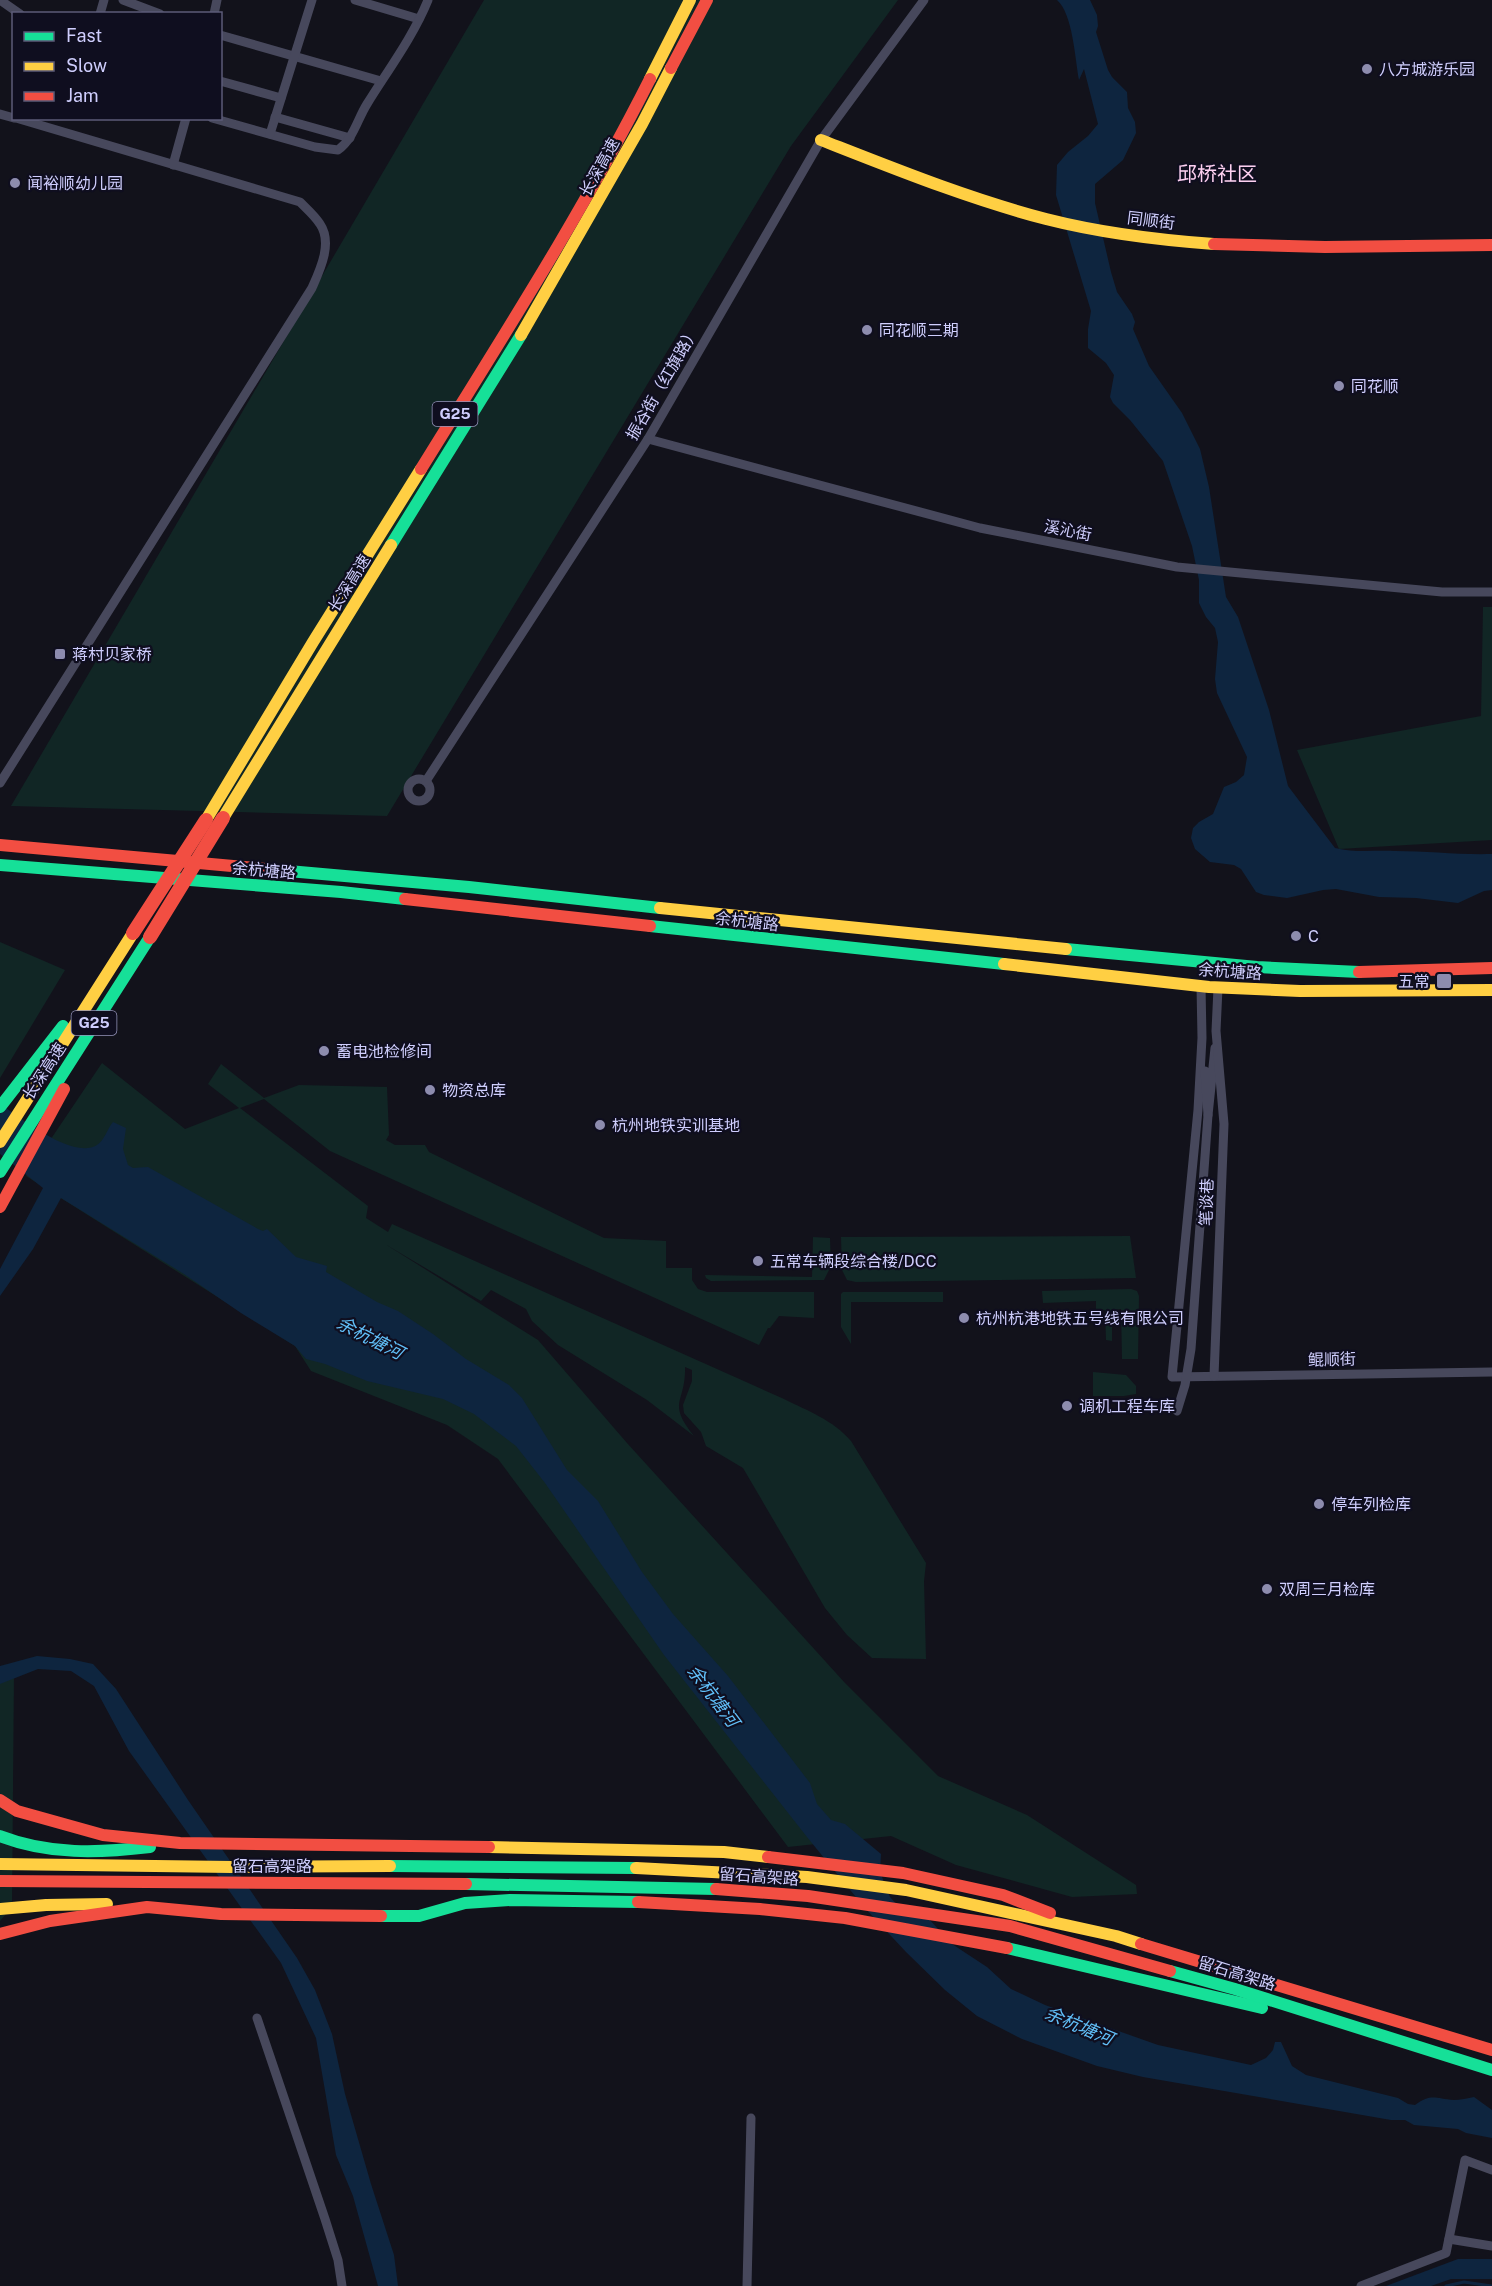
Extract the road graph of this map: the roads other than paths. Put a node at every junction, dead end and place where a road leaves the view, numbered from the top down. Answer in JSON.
{"nodes":[{"id":1,"x":0,"y":0,"type":"edge"},
{"id":2,"x":123,"y":0,"type":"edge"},
{"id":3,"x":312,"y":0,"type":"edge"},
{"id":4,"x":355,"y":0,"type":"edge"},
{"id":5,"x":428,"y":0,"type":"edge"},
{"id":6,"x":690,"y":0,"type":"edge"},
{"id":7,"x":708,"y":0,"type":"edge"},
{"id":8,"x":924,"y":0,"type":"edge"},
{"id":9,"x":17,"y":12,"type":"edge"},
{"id":10,"x":155,"y":12,"type":"edge"},
{"id":11,"x":419,"y":19,"type":"junction"},
{"id":12,"x":222,"y":36,"type":"edge"},
{"id":13,"x":294,"y":56,"type":"junction"},
{"id":14,"x":381,"y":81,"type":"junction"},
{"id":15,"x":222,"y":82,"type":"edge"},
{"id":16,"x":281,"y":98,"type":"junction"},
{"id":17,"x":275,"y":117,"type":"junction"},
{"id":18,"x":22,"y":120,"type":"edge"},
{"id":19,"x":185,"y":120,"type":"edge"},
{"id":20,"x":219,"y":120,"type":"edge"},
{"id":21,"x":270,"y":134,"type":"junction"},
{"id":22,"x":350,"y":138,"type":"junction"},
{"id":23,"x":821,"y":140,"type":"junction"},
{"id":24,"x":173,"y":165,"type":"junction"},
{"id":25,"x":1492,"y":245,"type":"edge"},
{"id":26,"x":648,"y":439,"type":"junction"},
{"id":27,"x":1492,"y":592,"type":"edge"},
{"id":28,"x":426,"y":781,"type":"dead end"},
{"id":29,"x":0,"y":783,"type":"edge"},
{"id":30,"x":0,"y":845,"type":"edge"},
{"id":31,"x":0,"y":865,"type":"edge"},
{"id":32,"x":122,"y":952,"type":"junction"},
{"id":33,"x":133,"y":963,"type":"junction"},
{"id":34,"x":1492,"y":969,"type":"edge"},
{"id":35,"x":1201,"y":986,"type":"junction"},
{"id":36,"x":1218,"y":988,"type":"junction"},
{"id":37,"x":1492,"y":990,"type":"edge"},
{"id":38,"x":1216,"y":1030,"type":"junction"},
{"id":39,"x":1202,"y":1038,"type":"junction"},
{"id":40,"x":2,"y":1105,"type":"edge"},
{"id":41,"x":1208,"y":1115,"type":"junction"},
{"id":42,"x":0,"y":1142,"type":"edge"},
{"id":43,"x":0,"y":1172,"type":"edge"},
{"id":44,"x":0,"y":1207,"type":"edge"},
{"id":45,"x":1492,"y":1372,"type":"edge"},
{"id":46,"x":1214,"y":1376,"type":"junction"},
{"id":47,"x":1172,"y":1377,"type":"joint"},
{"id":48,"x":1177,"y":1411,"type":"dead end"},
{"id":49,"x":0,"y":1800,"type":"edge"},
{"id":50,"x":0,"y":1836,"type":"edge"},
{"id":51,"x":180,"y":1843,"type":"junction"},
{"id":52,"x":0,"y":1864,"type":"edge"},
{"id":53,"x":0,"y":1881,"type":"edge"},
{"id":54,"x":147,"y":1907,"type":"junction"},
{"id":55,"x":6,"y":1908,"type":"edge"},
{"id":56,"x":0,"y":1934,"type":"edge"},
{"id":57,"x":1116,"y":1936,"type":"junction"},
{"id":58,"x":257,"y":2019,"type":"dead end"},
{"id":59,"x":1346,"y":2026,"type":"junction"},
{"id":60,"x":1492,"y":2050,"type":"edge"},
{"id":61,"x":1492,"y":2070,"type":"edge"},
{"id":62,"x":751,"y":2118,"type":"dead end"},
{"id":63,"x":1492,"y":2170,"type":"edge"},
{"id":64,"x":1449,"y":2239,"type":"junction"},
{"id":65,"x":1492,"y":2246,"type":"edge"},
{"id":66,"x":342,"y":2286,"type":"edge"},
{"id":67,"x":747,"y":2286,"type":"edge"},
{"id":68,"x":1360,"y":2286,"type":"edge"}],
"edges":[{"from":1,"to":9,"type":"street"},
{"from":2,"to":10,"type":"street"},
{"from":3,"to":13,"type":"street"},
{"from":4,"to":11,"type":"street"},
{"from":5,"to":11,"type":"street"},
{"from":6,"to":32,"type":"main road","name":"长深高速","number":"G25","bridge":true},
{"from":7,"to":33,"type":"main road","name":"长深高速","number":"G25","bridge":true},
{"from":8,"to":23,"type":"street","name":"振谷街（红旗路）"},
{"from":11,"to":14,"type":"street"},
{"from":12,"to":13,"type":"street"},
{"from":13,"to":14,"type":"street"},
{"from":13,"to":16,"type":"street"},
{"from":14,"to":22,"type":"street"},
{"from":15,"to":16,"type":"street"},
{"from":16,"to":17,"type":"street"},
{"from":17,"to":21,"type":"street"},
{"from":17,"to":22,"type":"street"},
{"from":18,"to":24,"type":"street"},
{"from":19,"to":24,"type":"street"},
{"from":20,"to":21,"type":"street"},
{"from":21,"to":22,"type":"street"},
{"from":23,"to":25,"type":"main road","name":"同顺街"},
{"from":23,"to":26,"type":"street","name":"振谷街（红旗路）"},
{"from":24,"to":29,"type":"street"},
{"from":26,"to":27,"type":"street","name":"溪沁街"},
{"from":26,"to":28,"type":"street","name":"振谷街（红旗路）"},
{"from":30,"to":34,"type":"main road","name":"余杭塘路"},
{"from":31,"to":35,"type":"main road","name":"余杭塘路"},
{"from":32,"to":40,"type":"main road"},
{"from":32,"to":42,"type":"main road","name":"长深高速","number":"G25"},
{"from":33,"to":43,"type":"main road","name":"长深高速","number":"G25"},
{"from":33,"to":44,"type":"main road"},
{"from":35,"to":36,"type":"main road","name":"余杭塘路"},
{"from":35,"to":39,"type":"street","name":"笔谈巷"},
{"from":36,"to":37,"type":"main road","name":"余杭塘路"},
{"from":36,"to":38,"type":"street","name":"笔谈巷"},
{"from":38,"to":41,"type":"street","name":"笔谈巷"},
{"from":38,"to":46,"type":"street","name":"笔谈巷"},
{"from":39,"to":41,"type":"street","name":"笔谈巷"},
{"from":39,"to":47,"type":"street","name":"笔谈巷"},
{"from":41,"to":48,"type":"street","name":"笔谈巷","bridge":true},
{"from":45,"to":46,"type":"street","name":"鲲顺街"},
{"from":46,"to":47,"type":"street","name":"鲲顺街"},
{"from":49,"to":51,"type":"main road"},
{"from":50,"to":51,"type":"main road"},
{"from":51,"to":57,"type":"main road"},
{"from":52,"to":57,"type":"main road","name":"留石高架路"},
{"from":53,"to":59,"type":"main road","name":"留石高架路"},
{"from":54,"to":55,"type":"main road"},
{"from":54,"to":56,"type":"main road"},
{"from":54,"to":59,"type":"main road"},
{"from":57,"to":60,"type":"main road","name":"留石高架路"},
{"from":58,"to":66,"type":"street"},
{"from":59,"to":61,"type":"main road","name":"留石高架路"},
{"from":62,"to":67,"type":"street"},
{"from":63,"to":64,"type":"street"},
{"from":64,"to":65,"type":"street"},
{"from":64,"to":68,"type":"street"}]}
